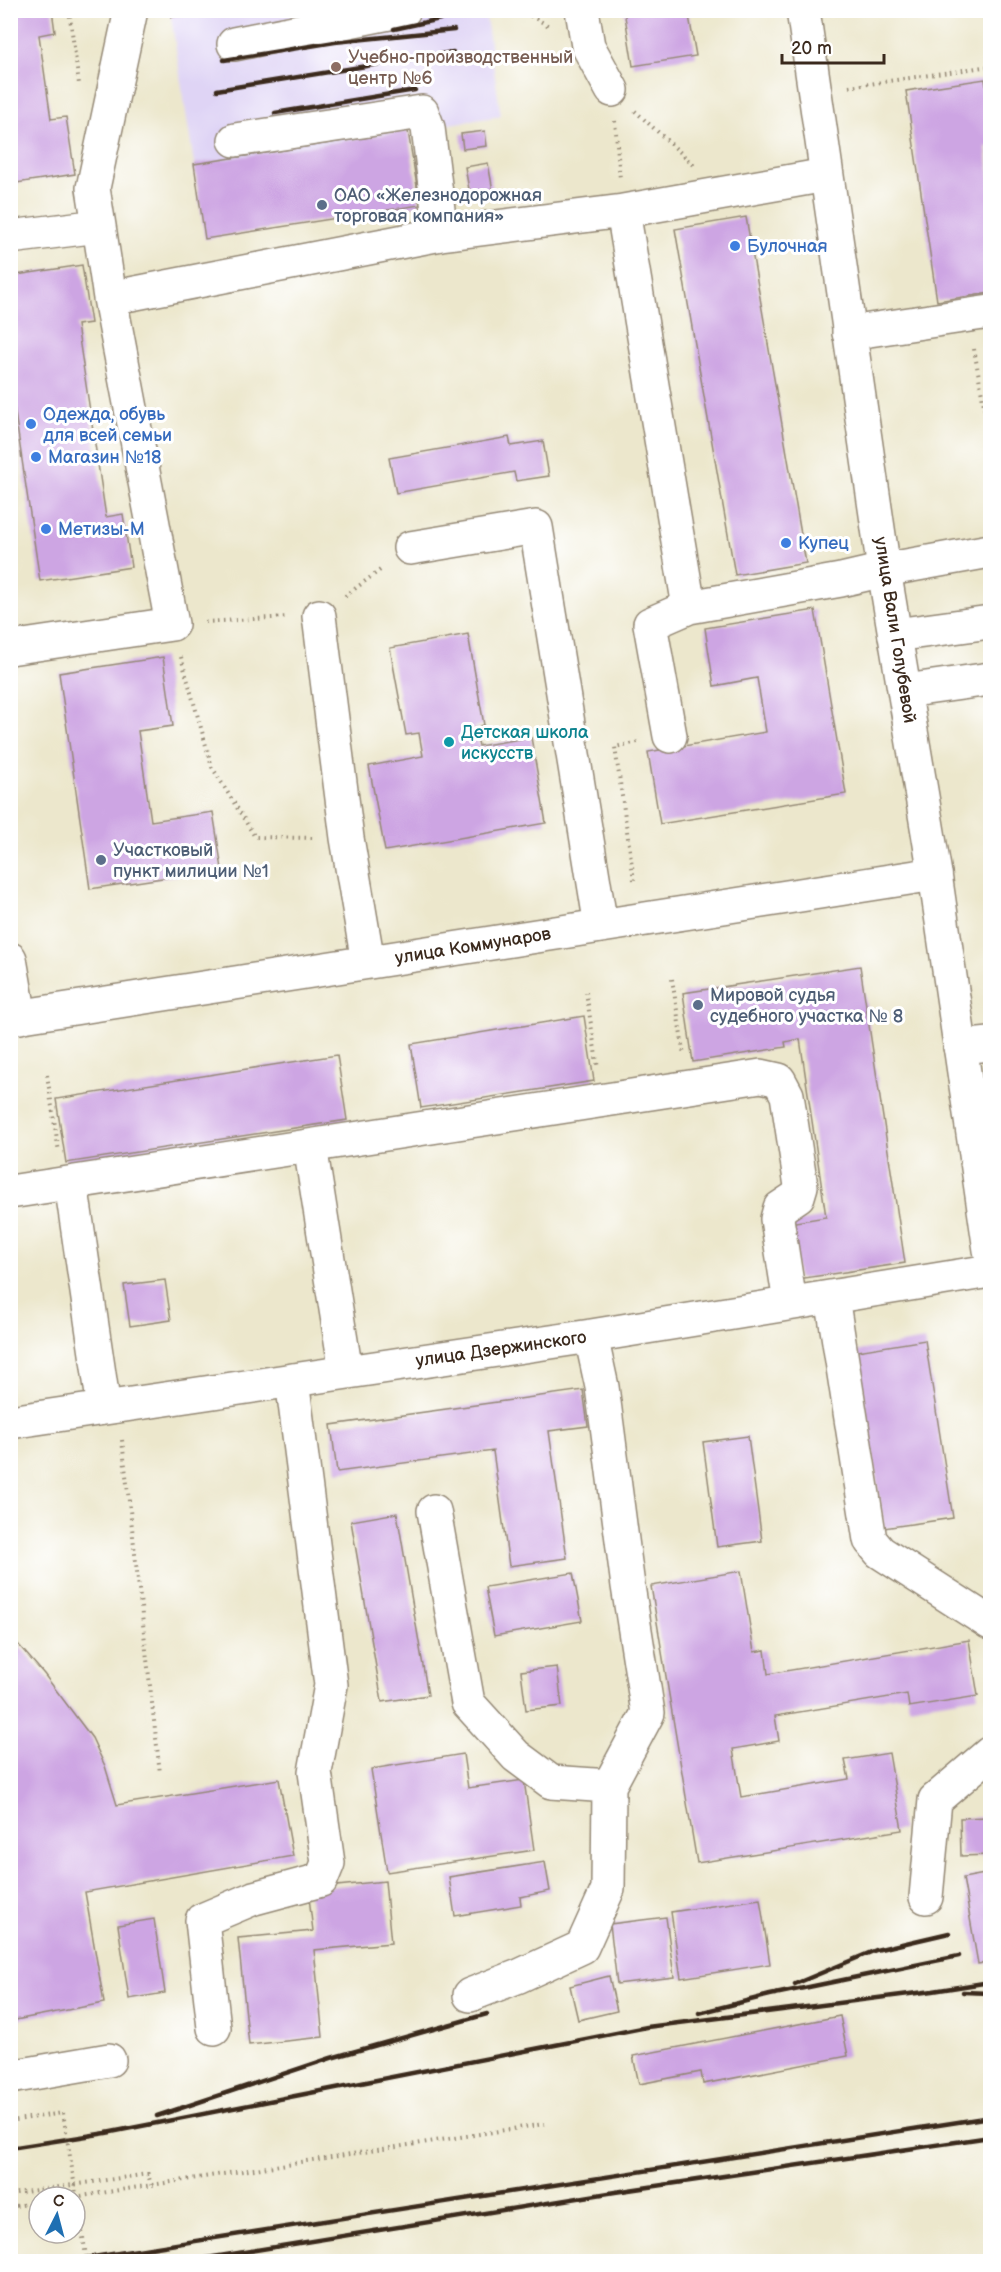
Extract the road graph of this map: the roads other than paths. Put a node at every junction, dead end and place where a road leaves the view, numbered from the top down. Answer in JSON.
{"nodes":[{"id":1,"x":131,"y":10,"type":"edge"},
{"id":2,"x":404,"y":10,"type":"edge"},
{"id":3,"x":582,"y":10,"type":"edge"},
{"id":4,"x":803,"y":10,"type":"edge"},
{"id":5,"x":234,"y":44,"type":"dead end"},
{"id":6,"x":612,"y":90,"type":"road end"},
{"id":7,"x":235,"y":140,"type":"dead end"},
{"id":8,"x":826,"y":175,"type":"junction"},
{"id":9,"x":623,"y":211,"type":"junction"},
{"id":10,"x":99,"y":226,"type":"junction"},
{"id":11,"x":441,"y":234,"type":"junction"},
{"id":12,"x":10,"y":237,"type":"edge"},
{"id":13,"x":110,"y":298,"type":"junction"},
{"id":14,"x":979,"y":314,"type":"edge"},
{"id":15,"x":849,"y":333,"type":"junction"},
{"id":16,"x":410,"y":548,"type":"road end"},
{"id":17,"x":990,"y":551,"type":"edge"},
{"id":18,"x":884,"y":570,"type":"junction"},
{"id":19,"x":689,"y":607,"type":"junction"},
{"id":20,"x":319,"y":616,"type":"road end"},
{"id":21,"x":990,"y":622,"type":"edge"},
{"id":22,"x":895,"y":634,"type":"junction"},
{"id":23,"x":10,"y":648,"type":"edge"},
{"id":24,"x":990,"y":680,"type":"edge"},
{"id":25,"x":905,"y":692,"type":"junction"},
{"id":26,"x":670,"y":736,"type":"road end"},
{"id":27,"x":935,"y":874,"type":"junction"},
{"id":28,"x":601,"y":926,"type":"junction"},
{"id":29,"x":10,"y":959,"type":"edge"},
{"id":30,"x":369,"y":963,"type":"junction"},
{"id":31,"x":15,"y":1017,"type":"edge"},
{"id":32,"x":975,"y":1046,"type":"edge"},
{"id":33,"x":310,"y":1146,"type":"junction"},
{"id":34,"x":67,"y":1184,"type":"junction"},
{"id":35,"x":10,"y":1192,"type":"edge"},
{"id":36,"x":990,"y":1250,"type":"edge"},
{"id":37,"x":990,"y":1271,"type":"edge"},
{"id":38,"x":832,"y":1297,"type":"junction"},
{"id":39,"x":790,"y":1303,"type":"junction"},
{"id":40,"x":591,"y":1335,"type":"junction"},
{"id":41,"x":346,"y":1372,"type":"junction"},
{"id":42,"x":292,"y":1380,"type":"junction"},
{"id":43,"x":113,"y":1421,"type":"junction"},
{"id":44,"x":10,"y":1422,"type":"edge"},
{"id":45,"x":434,"y":1511,"type":"dead end"},
{"id":46,"x":990,"y":1623,"type":"edge"},
{"id":47,"x":990,"y":1753,"type":"edge"},
{"id":48,"x":609,"y":1786,"type":"junction"},
{"id":49,"x":926,"y":1897,"type":"dead end"},
{"id":50,"x":470,"y":1995,"type":"dead end"},
{"id":51,"x":214,"y":2028,"type":"dead end"},
{"id":52,"x":109,"y":2060,"type":"dead end"},
{"id":53,"x":10,"y":2077,"type":"edge"}],
"edges":[{"from":1,"to":10,"type":"street"},
{"from":2,"to":5,"type":"street"},
{"from":3,"to":6,"type":"street"},
{"from":4,"to":8,"type":"street","name":"улица Вали Голубевой"},
{"from":7,"to":11,"type":"street"},
{"from":8,"to":9,"type":"street"},
{"from":8,"to":15,"type":"street","name":"улица Вали Голубевой"},
{"from":9,"to":11,"type":"street"},
{"from":9,"to":19,"type":"street"},
{"from":10,"to":12,"type":"street"},
{"from":10,"to":13,"type":"street"},
{"from":11,"to":13,"type":"street"},
{"from":13,"to":23,"type":"street"},
{"from":14,"to":15,"type":"street"},
{"from":15,"to":18,"type":"street","name":"улица Вали Голубевой"},
{"from":16,"to":28,"type":"street"},
{"from":17,"to":18,"type":"street"},
{"from":18,"to":19,"type":"street"},
{"from":18,"to":22,"type":"street","name":"улица Вали Голубевой"},
{"from":19,"to":26,"type":"street"},
{"from":20,"to":30,"type":"street"},
{"from":21,"to":22,"type":"street"},
{"from":22,"to":25,"type":"street","name":"улица Вали Голубевой"},
{"from":24,"to":25,"type":"street"},
{"from":25,"to":27,"type":"street","name":"улица Вали Голубевой"},
{"from":27,"to":28,"type":"street","name":"улица Коммунаров"},
{"from":27,"to":32,"type":"street","name":"улица Вали Голубевой"},
{"from":28,"to":30,"type":"street","name":"улица Коммунаров"},
{"from":29,"to":31,"type":"street"},
{"from":30,"to":31,"type":"street","name":"улица Коммунаров"},
{"from":32,"to":36,"type":"street","name":"улица Вали Голубевой"},
{"from":33,"to":34,"type":"street"},
{"from":33,"to":39,"type":"street"},
{"from":33,"to":41,"type":"street"},
{"from":34,"to":35,"type":"street"},
{"from":34,"to":43,"type":"street"},
{"from":37,"to":38,"type":"street","name":"улица Дзержинского"},
{"from":38,"to":39,"type":"street","name":"улица Дзержинского"},
{"from":38,"to":46,"type":"street"},
{"from":39,"to":40,"type":"street","name":"улица Дзержинского"},
{"from":40,"to":41,"type":"street","name":"улица Дзержинского"},
{"from":40,"to":48,"type":"street"},
{"from":41,"to":42,"type":"street","name":"улица Дзержинского"},
{"from":42,"to":43,"type":"street","name":"улица Дзержинского"},
{"from":42,"to":51,"type":"street"},
{"from":43,"to":44,"type":"street","name":"улица Дзержинского"},
{"from":45,"to":48,"type":"street"},
{"from":47,"to":49,"type":"street"},
{"from":48,"to":50,"type":"street"},
{"from":52,"to":53,"type":"street"}]}
